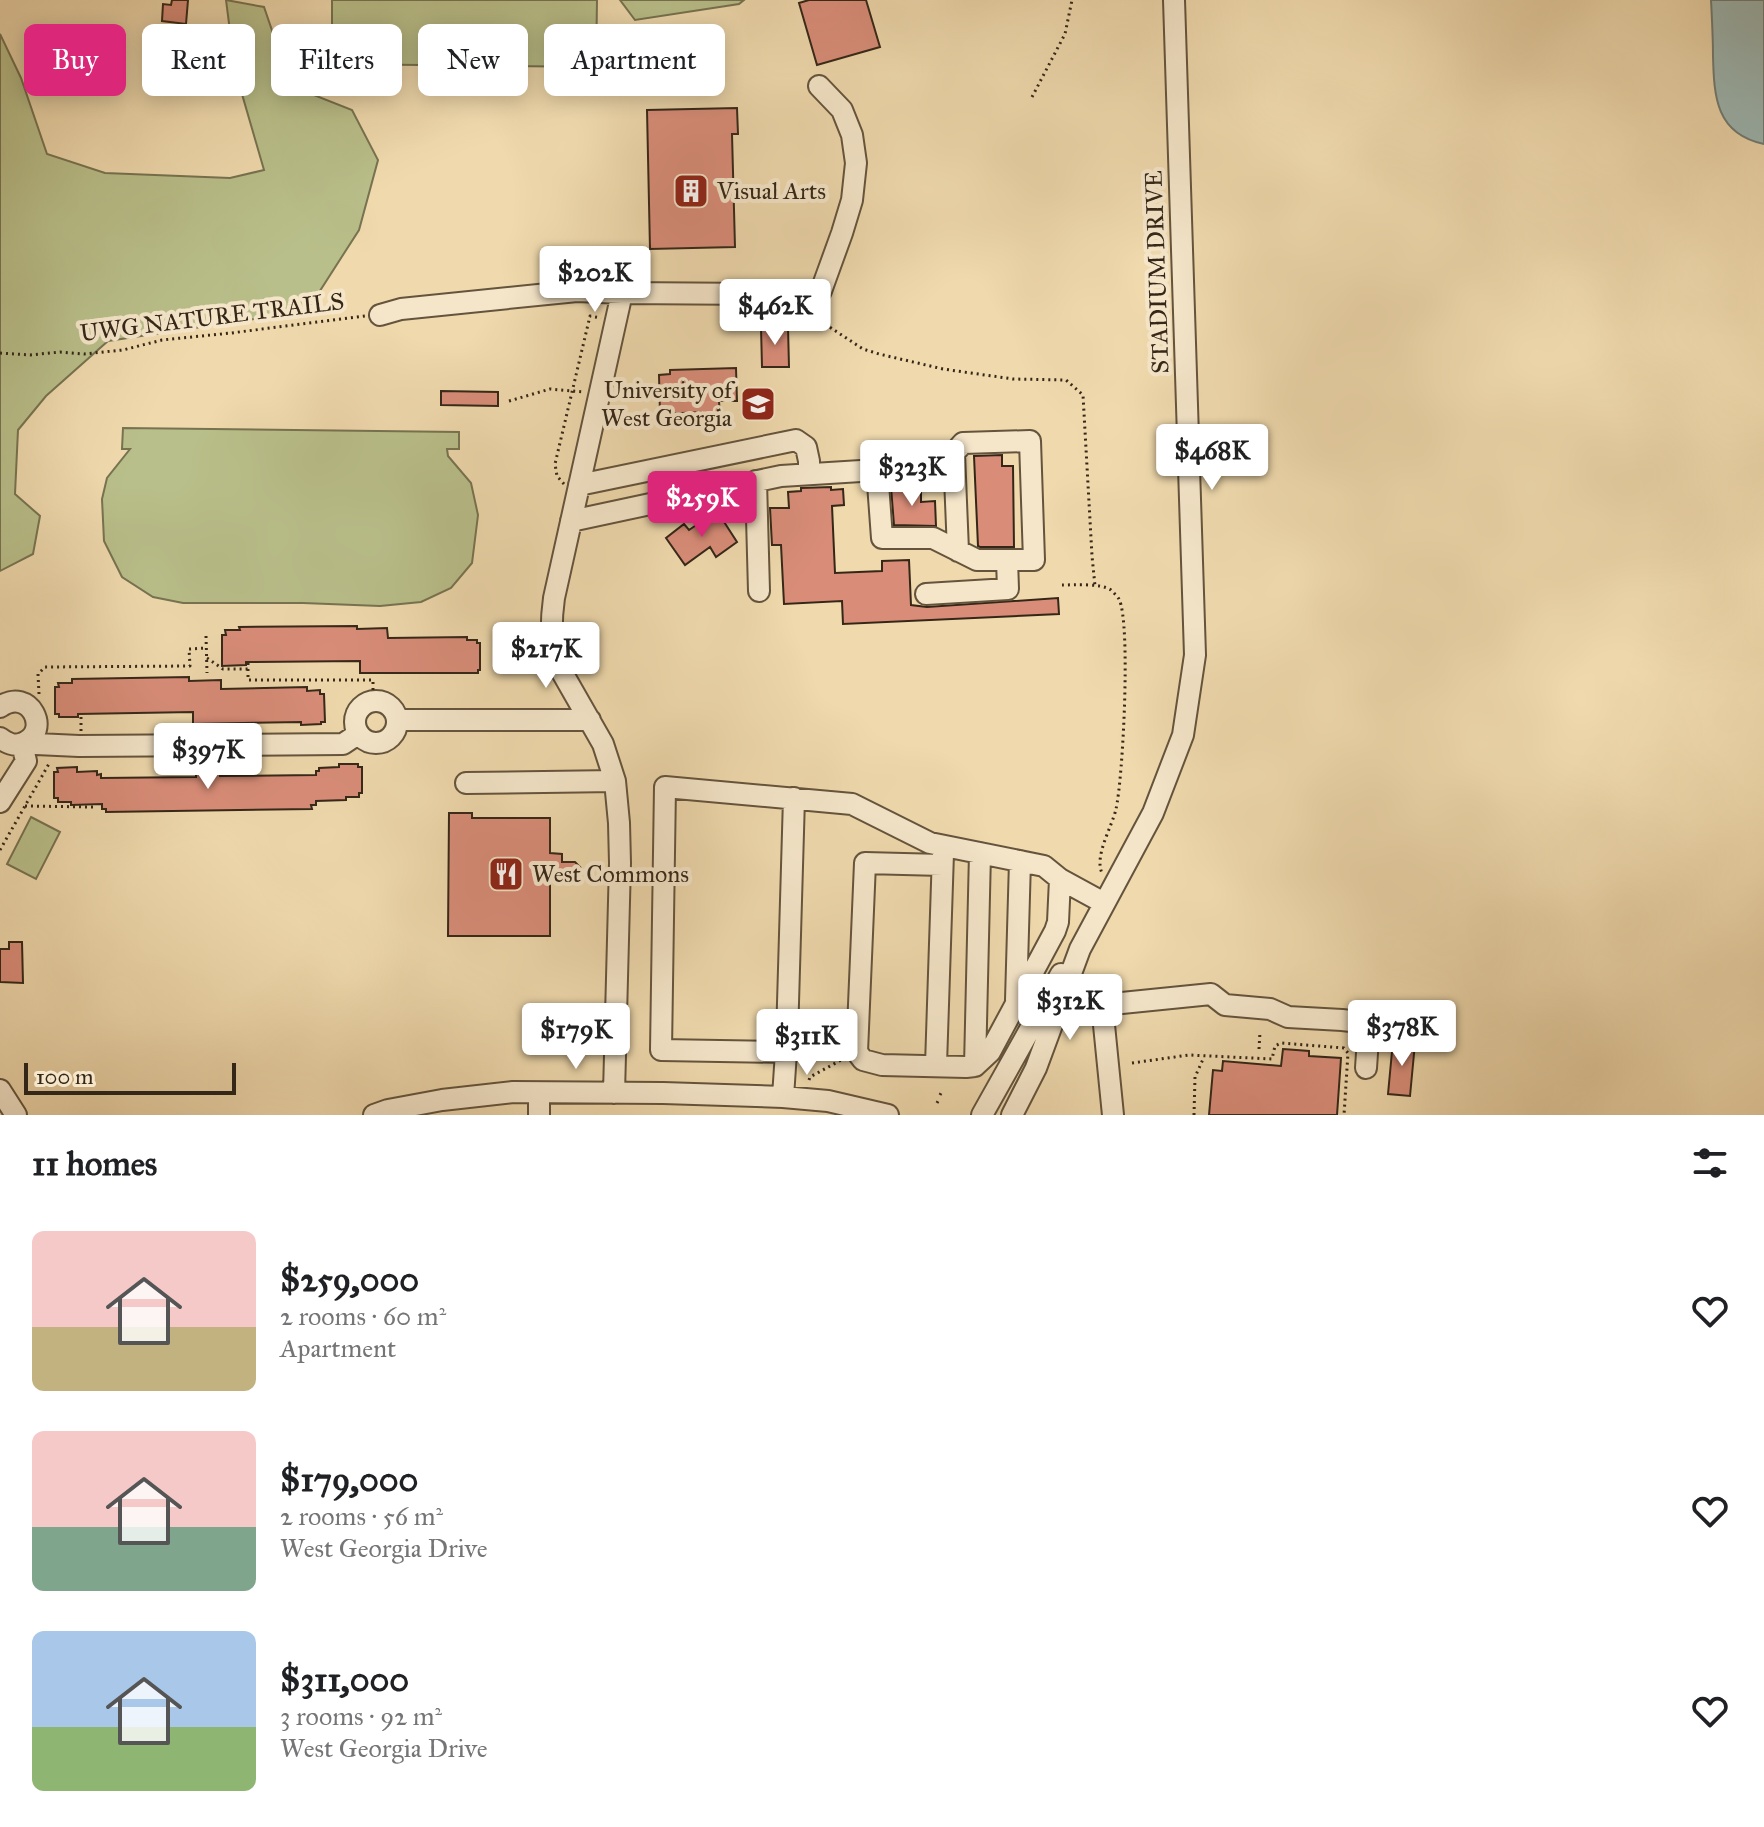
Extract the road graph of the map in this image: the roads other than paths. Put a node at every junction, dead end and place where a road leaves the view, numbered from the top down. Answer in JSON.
{"nodes":[{"id":1,"x":1174,"y":0,"type":"edge"},
{"id":2,"x":819,"y":86,"type":"dead end"},
{"id":3,"x":622,"y":293,"type":"junction"},
{"id":4,"x":380,"y":315,"type":"road end"},
{"id":5,"x":954,"y":453,"type":"junction"},
{"id":6,"x":877,"y":470,"type":"junction"},
{"id":7,"x":809,"y":474,"type":"junction"},
{"id":8,"x":756,"y":481,"type":"junction"},
{"id":9,"x":574,"y":487,"type":"junction"},
{"id":10,"x":571,"y":521,"type":"junction"},
{"id":11,"x":958,"y":551,"type":"junction"},
{"id":12,"x":1007,"y":560,"type":"junction"},
{"id":13,"x":759,"y":591,"type":"dead end"},
{"id":14,"x":926,"y":594,"type":"dead end"},
{"id":15,"x":0,"y":707,"type":"edge"},
{"id":16,"x":397,"y":720,"type":"junction"},
{"id":17,"x":590,"y":720,"type":"junction"},
{"id":18,"x":358,"y":734,"type":"junction"},
{"id":19,"x":0,"y":738,"type":"edge"},
{"id":20,"x":26,"y":742,"type":"junction"},
{"id":21,"x":615,"y":781,"type":"junction"},
{"id":22,"x":466,"y":783,"type":"dead end"},
{"id":23,"x":794,"y":798,"type":"junction"},
{"id":24,"x":0,"y":802,"type":"edge"},
{"id":25,"x":980,"y":853,"type":"junction"},
{"id":26,"x":943,"y":855,"type":"junction"},
{"id":27,"x":1020,"y":861,"type":"junction"},
{"id":28,"x":1060,"y":879,"type":"junction"},
{"id":29,"x":1104,"y":903,"type":"junction"},
{"id":30,"x":1080,"y":949,"type":"junction"},
{"id":31,"x":1015,"y":1004,"type":"junction"},
{"id":32,"x":786,"y":1052,"type":"junction"},
{"id":33,"x":936,"y":1065,"type":"junction"},
{"id":34,"x":975,"y":1066,"type":"junction"},
{"id":35,"x":1366,"y":1068,"type":"dead end"},
{"id":36,"x":0,"y":1090,"type":"edge"},
{"id":37,"x":539,"y":1093,"type":"junction"},
{"id":38,"x":614,"y":1093,"type":"junction"},
{"id":39,"x":783,"y":1097,"type":"junction"},
{"id":40,"x":445,"y":1107,"type":"edge"},
{"id":41,"x":827,"y":1108,"type":"edge"},
{"id":42,"x":16,"y":1115,"type":"edge"},
{"id":43,"x":374,"y":1115,"type":"edge"},
{"id":44,"x":539,"y":1115,"type":"edge"},
{"id":45,"x":888,"y":1115,"type":"edge"},
{"id":46,"x":982,"y":1115,"type":"edge"},
{"id":47,"x":1012,"y":1115,"type":"edge"},
{"id":48,"x":1113,"y":1115,"type":"edge"}],
"edges":[{"from":1,"to":29,"type":"street","name":"STADIUM DRIVE"},
{"from":2,"to":3,"type":"street"},
{"from":3,"to":4,"type":"street"},
{"from":3,"to":9,"type":"street"},
{"from":5,"to":6,"type":"street"},
{"from":5,"to":11,"type":"street"},
{"from":5,"to":12,"type":"street"},
{"from":6,"to":7,"type":"street"},
{"from":6,"to":11,"type":"street"},
{"from":7,"to":8,"type":"street"},
{"from":7,"to":9,"type":"street"},
{"from":8,"to":10,"type":"street"},
{"from":8,"to":13,"type":"street"},
{"from":9,"to":10,"type":"street"},
{"from":10,"to":17,"type":"street"},
{"from":11,"to":12,"type":"street"},
{"from":12,"to":14,"type":"street"},
{"from":15,"to":20,"type":"street"},
{"from":16,"to":17,"type":"street"},
{"from":16,"to":18,"type":"street"},
{"from":16,"to":18,"type":"street"},
{"from":17,"to":21,"type":"street"},
{"from":18,"to":20,"type":"street"},
{"from":19,"to":20,"type":"street"},
{"from":20,"to":24,"type":"street"},
{"from":21,"to":22,"type":"street"},
{"from":21,"to":38,"type":"street"},
{"from":23,"to":26,"type":"street"},
{"from":23,"to":32,"type":"street"},
{"from":23,"to":32,"type":"street"},
{"from":25,"to":26,"type":"street"},
{"from":25,"to":27,"type":"street"},
{"from":25,"to":34,"type":"street"},
{"from":26,"to":33,"type":"street"},
{"from":26,"to":33,"type":"street"},
{"from":27,"to":28,"type":"street"},
{"from":27,"to":31,"type":"street"},
{"from":28,"to":29,"type":"street"},
{"from":28,"to":31,"type":"street"},
{"from":29,"to":30,"type":"street","name":"STADIUM DRIVE"},
{"from":30,"to":46,"type":"street","name":"STADIUM DRIVE"},
{"from":30,"to":47,"type":"street","name":"STADIUM DRIVE"},
{"from":31,"to":34,"type":"street"},
{"from":32,"to":39,"type":"street"},
{"from":33,"to":34,"type":"street"},
{"from":35,"to":48,"type":"street"},
{"from":36,"to":42,"type":"street"},
{"from":37,"to":38,"type":"street"},
{"from":37,"to":40,"type":"street"},
{"from":37,"to":44,"type":"street"},
{"from":38,"to":39,"type":"street"},
{"from":39,"to":41,"type":"street"},
{"from":40,"to":43,"type":"street"},
{"from":41,"to":45,"type":"street"}]}
